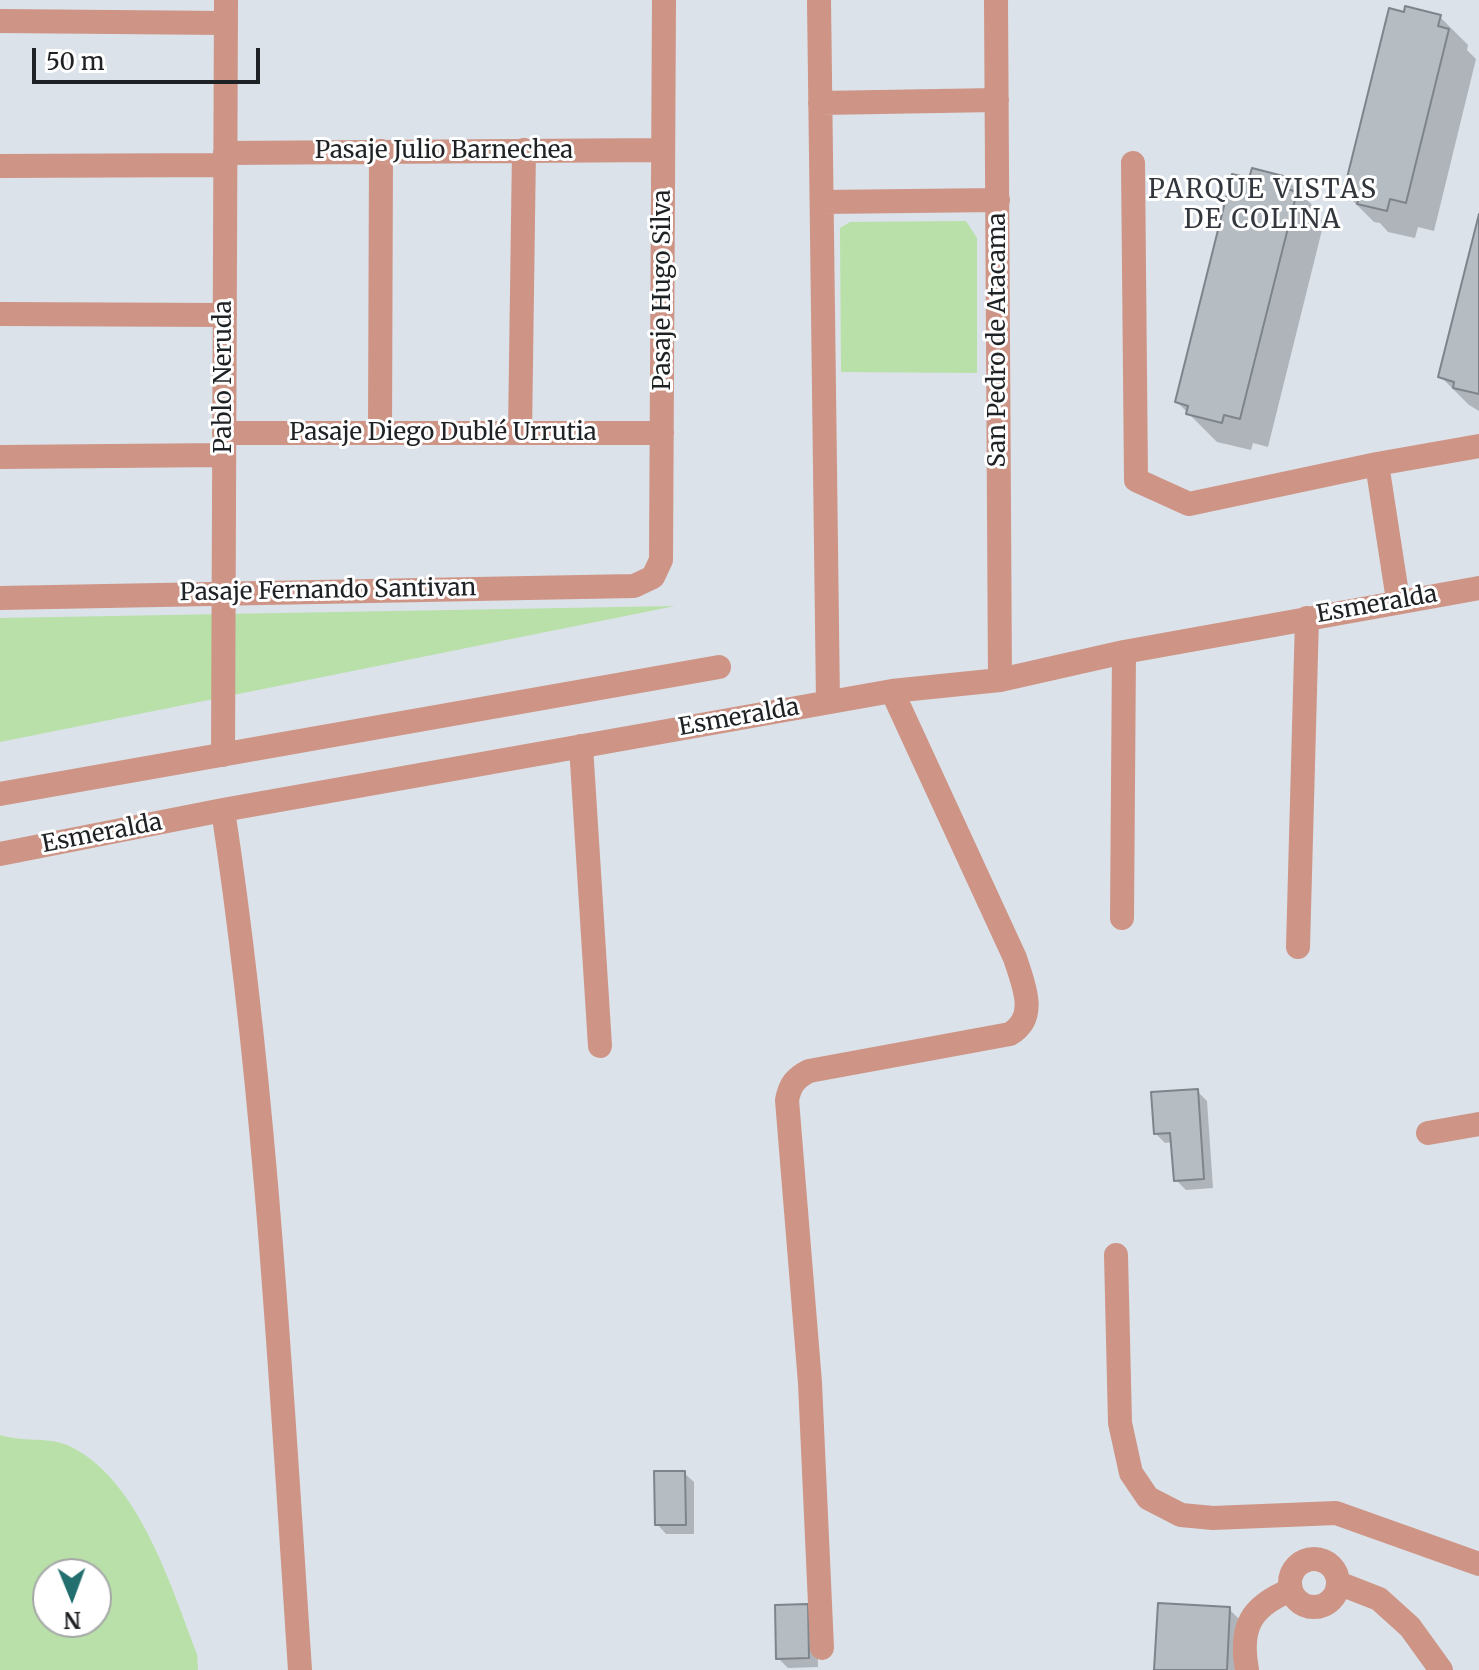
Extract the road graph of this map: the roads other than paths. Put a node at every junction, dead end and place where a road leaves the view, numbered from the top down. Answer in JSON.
{"nodes":[{"id":1,"x":664,"y":0,"type":"edge"},
{"id":2,"x":819,"y":0,"type":"edge"},
{"id":3,"x":996,"y":0,"type":"edge"},
{"id":4,"x":226,"y":12,"type":"edge"},
{"id":5,"x":0,"y":21,"type":"edge"},
{"id":6,"x":997,"y":100,"type":"junction"},
{"id":7,"x":820,"y":103,"type":"junction"},
{"id":8,"x":524,"y":150,"type":"junction"},
{"id":9,"x":663,"y":150,"type":"junction"},
{"id":10,"x":381,"y":151,"type":"junction"},
{"id":11,"x":225,"y":159,"type":"junction"},
{"id":12,"x":1133,"y":163,"type":"dead end"},
{"id":13,"x":0,"y":166,"type":"edge"},
{"id":14,"x":998,"y":200,"type":"junction"},
{"id":15,"x":822,"y":202,"type":"junction"},
{"id":16,"x":0,"y":314,"type":"edge"},
{"id":17,"x":225,"y":315,"type":"junction"},
{"id":18,"x":380,"y":433,"type":"junction"},
{"id":19,"x":520,"y":433,"type":"junction"},
{"id":20,"x":662,"y":433,"type":"junction"},
{"id":21,"x":224,"y":444,"type":"junction"},
{"id":22,"x":1479,"y":446,"type":"edge"},
{"id":23,"x":0,"y":457,"type":"edge"},
{"id":24,"x":1377,"y":464,"type":"junction"},
{"id":25,"x":653,"y":577,"type":"joint"},
{"id":26,"x":1479,"y":588,"type":"edge"},
{"id":27,"x":223,"y":593,"type":"junction"},
{"id":28,"x":0,"y":598,"type":"edge"},
{"id":29,"x":1398,"y":600,"type":"junction"},
{"id":30,"x":1307,"y":618,"type":"junction"},
{"id":31,"x":1124,"y":652,"type":"junction"},
{"id":32,"x":719,"y":667,"type":"dead end"},
{"id":33,"x":1000,"y":680,"type":"junction"},
{"id":34,"x":892,"y":691,"type":"junction"},
{"id":35,"x":828,"y":702,"type":"junction"},
{"id":36,"x":581,"y":746,"type":"junction"},
{"id":37,"x":223,"y":755,"type":"junction"},
{"id":38,"x":0,"y":794,"type":"edge"},
{"id":39,"x":223,"y":810,"type":"junction"},
{"id":40,"x":0,"y":854,"type":"edge"},
{"id":41,"x":1122,"y":918,"type":"dead end"},
{"id":42,"x":1298,"y":947,"type":"dead end"},
{"id":43,"x":600,"y":1046,"type":"dead end"},
{"id":44,"x":1479,"y":1124,"type":"edge"},
{"id":45,"x":1428,"y":1133,"type":"dead end"},
{"id":46,"x":1116,"y":1255,"type":"dead end"},
{"id":47,"x":1479,"y":1564,"type":"edge"},
{"id":48,"x":1338,"y":1583,"type":"junction"},
{"id":49,"x":1291,"y":1590,"type":"junction"},
{"id":50,"x":822,"y":1648,"type":"dead end"},
{"id":51,"x":300,"y":1670,"type":"edge"},
{"id":52,"x":1247,"y":1670,"type":"edge"},
{"id":53,"x":1441,"y":1670,"type":"edge"}],
"edges":[{"from":1,"to":9,"type":"street","name":"Pasaje Hugo Silva"},
{"from":2,"to":7,"type":"street"},
{"from":3,"to":6,"type":"street","name":"San Pedro de Atacama"},
{"from":4,"to":5,"type":"street"},
{"from":4,"to":11,"type":"street","name":"Pablo Neruda"},
{"from":6,"to":7,"type":"street"},
{"from":6,"to":14,"type":"street","name":"San Pedro de Atacama"},
{"from":7,"to":15,"type":"street"},
{"from":8,"to":9,"type":"street","name":"Pasaje Julio Barnechea"},
{"from":8,"to":10,"type":"street","name":"Pasaje Julio Barnechea"},
{"from":8,"to":19,"type":"street"},
{"from":9,"to":20,"type":"street","name":"Pasaje Hugo Silva"},
{"from":10,"to":11,"type":"street","name":"Pasaje Julio Barnechea"},
{"from":10,"to":18,"type":"street"},
{"from":11,"to":13,"type":"street","name":"Pasaje Julio Barnechea"},
{"from":11,"to":17,"type":"street","name":"Pablo Neruda"},
{"from":12,"to":24,"type":"street"},
{"from":14,"to":15,"type":"street"},
{"from":14,"to":33,"type":"street","name":"San Pedro de Atacama"},
{"from":15,"to":35,"type":"street"},
{"from":16,"to":17,"type":"street"},
{"from":17,"to":21,"type":"street","name":"Pablo Neruda"},
{"from":18,"to":19,"type":"street","name":"Pasaje Diego Dublé Urrutia"},
{"from":18,"to":21,"type":"street","name":"Pasaje Diego Dublé Urrutia"},
{"from":19,"to":20,"type":"street","name":"Pasaje Diego Dublé Urrutia"},
{"from":20,"to":25,"type":"street","name":"Pasaje Hugo Silva"},
{"from":21,"to":23,"type":"street","name":"Pasaje Diego Dublé Urrutia"},
{"from":21,"to":27,"type":"street","name":"Pablo Neruda"},
{"from":22,"to":24,"type":"street"},
{"from":24,"to":29,"type":"street"},
{"from":25,"to":27,"type":"street","name":"Pasaje Fernando Santivan"},
{"from":26,"to":29,"type":"street","name":"Esmeralda"},
{"from":27,"to":28,"type":"street","name":"Pasaje Fernando Santivan"},
{"from":27,"to":37,"type":"street","name":"Pablo Neruda"},
{"from":29,"to":30,"type":"street","name":"Esmeralda"},
{"from":30,"to":31,"type":"street","name":"Esmeralda"},
{"from":30,"to":42,"type":"street"},
{"from":31,"to":33,"type":"street","name":"Esmeralda"},
{"from":31,"to":41,"type":"street"},
{"from":32,"to":37,"type":"street"},
{"from":33,"to":34,"type":"street","name":"Esmeralda"},
{"from":34,"to":35,"type":"street","name":"Esmeralda"},
{"from":34,"to":50,"type":"street"},
{"from":35,"to":36,"type":"street","name":"Esmeralda"},
{"from":36,"to":39,"type":"street","name":"Esmeralda"},
{"from":36,"to":43,"type":"street"},
{"from":37,"to":38,"type":"street"},
{"from":39,"to":40,"type":"street","name":"Esmeralda"},
{"from":39,"to":51,"type":"street"},
{"from":44,"to":45,"type":"street"},
{"from":46,"to":47,"type":"street"},
{"from":48,"to":49,"type":"street"},
{"from":48,"to":49,"type":"street"},
{"from":48,"to":53,"type":"street"},
{"from":49,"to":52,"type":"street"}]}
